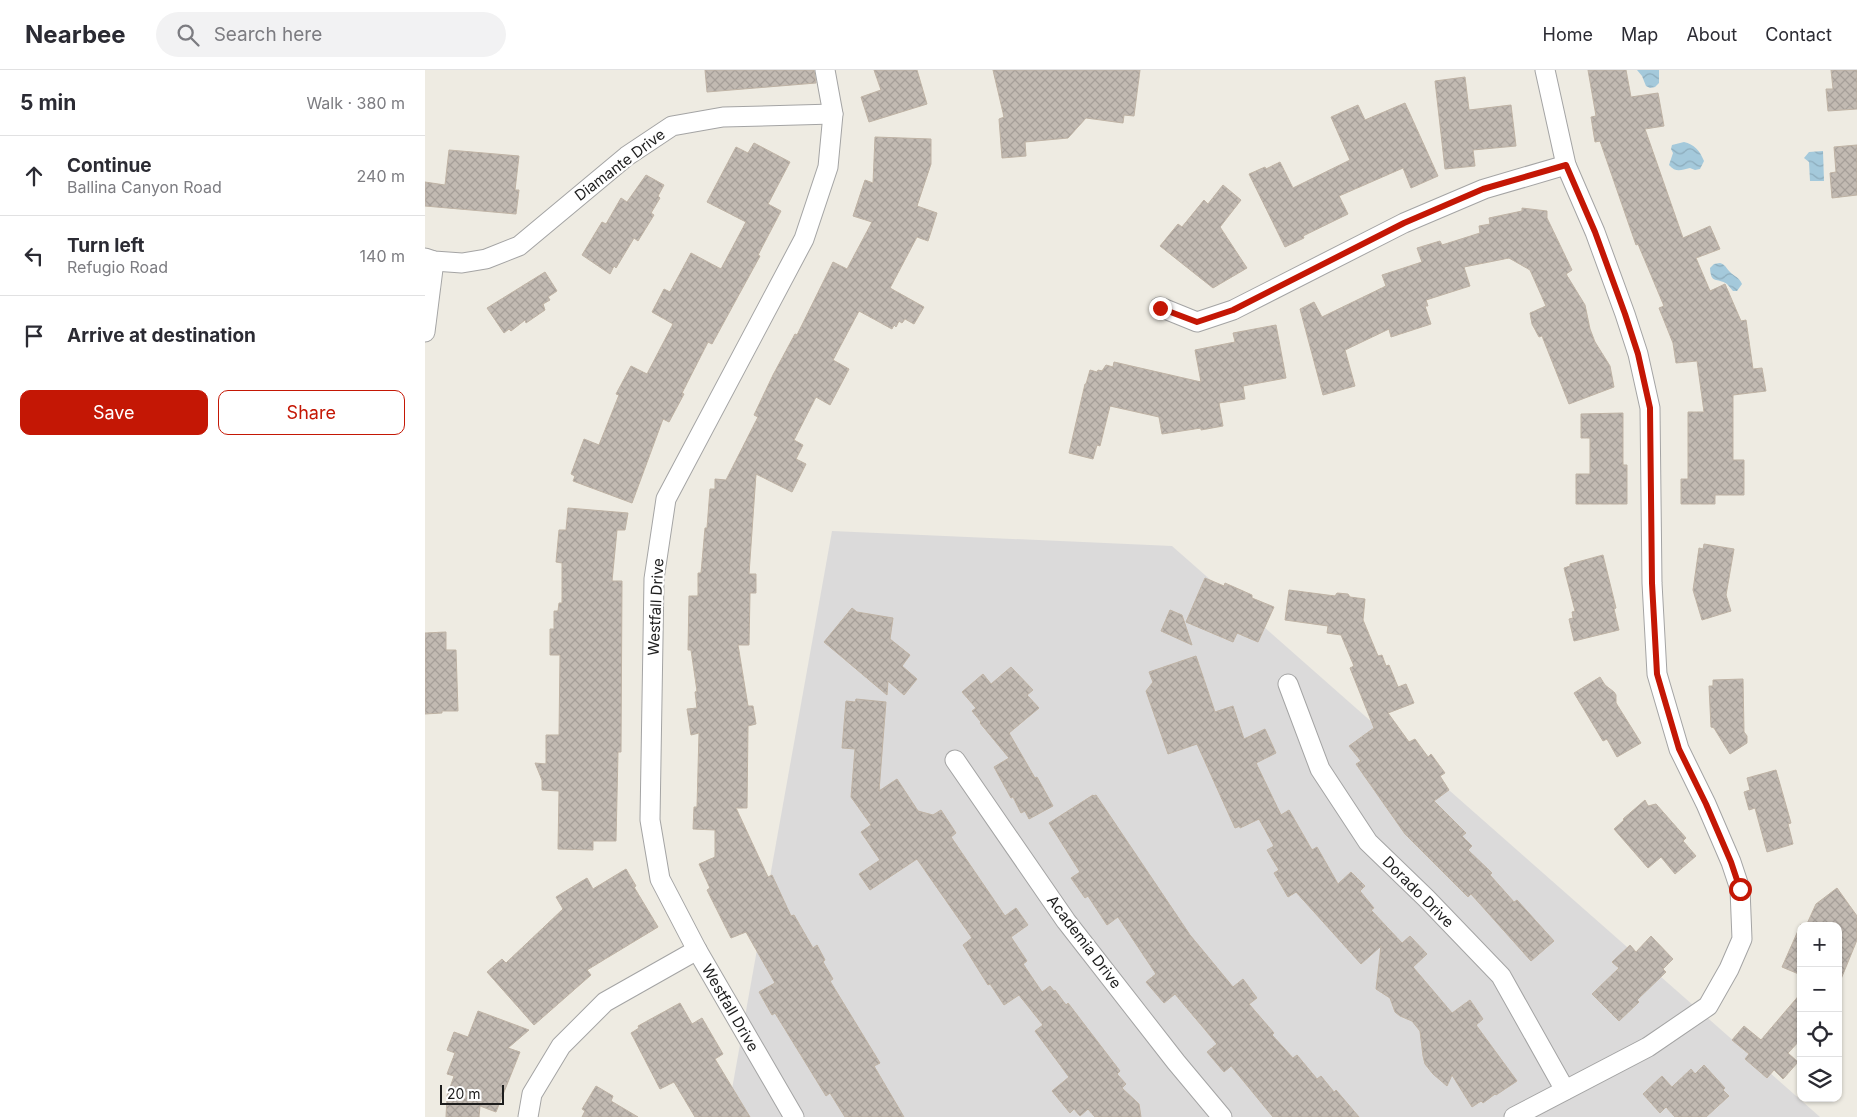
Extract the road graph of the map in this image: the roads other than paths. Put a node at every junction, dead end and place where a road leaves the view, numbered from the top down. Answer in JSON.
{"nodes":[{"id":1,"x":825,"y":70,"type":"edge"},
{"id":2,"x":1545,"y":70,"type":"edge"},
{"id":3,"x":833,"y":114,"type":"junction"},
{"id":4,"x":1566,"y":165,"type":"junction"},
{"id":5,"x":430,"y":260,"type":"edge"},
{"id":6,"x":1160,"y":308,"type":"dead end"},
{"id":7,"x":425,"y":332,"type":"edge"},
{"id":8,"x":1288,"y":684,"type":"dead end"},
{"id":9,"x":955,"y":760,"type":"dead end"},
{"id":10,"x":697,"y":950,"type":"junction"},
{"id":11,"x":1565,"y":1090,"type":"junction"},
{"id":12,"x":528,"y":1117,"type":"edge"},
{"id":13,"x":793,"y":1117,"type":"edge"},
{"id":14,"x":1221,"y":1117,"type":"edge"},
{"id":15,"x":1514,"y":1117,"type":"edge"}],
"edges":[{"from":1,"to":3,"type":"street","name":"Westfall Drive"},
{"from":2,"to":4,"type":"street"},
{"from":3,"to":5,"type":"street","name":"Diamante Drive"},
{"from":3,"to":10,"type":"street","name":"Westfall Drive"},
{"from":4,"to":6,"type":"street"},
{"from":4,"to":11,"type":"street"},
{"from":5,"to":7,"type":"street"},
{"from":8,"to":11,"type":"street","name":"Dorado Drive"},
{"from":9,"to":14,"type":"street","name":"Academia Drive"},
{"from":10,"to":12,"type":"street"},
{"from":10,"to":13,"type":"street","name":"Westfall Drive"},
{"from":11,"to":15,"type":"street"}]}
